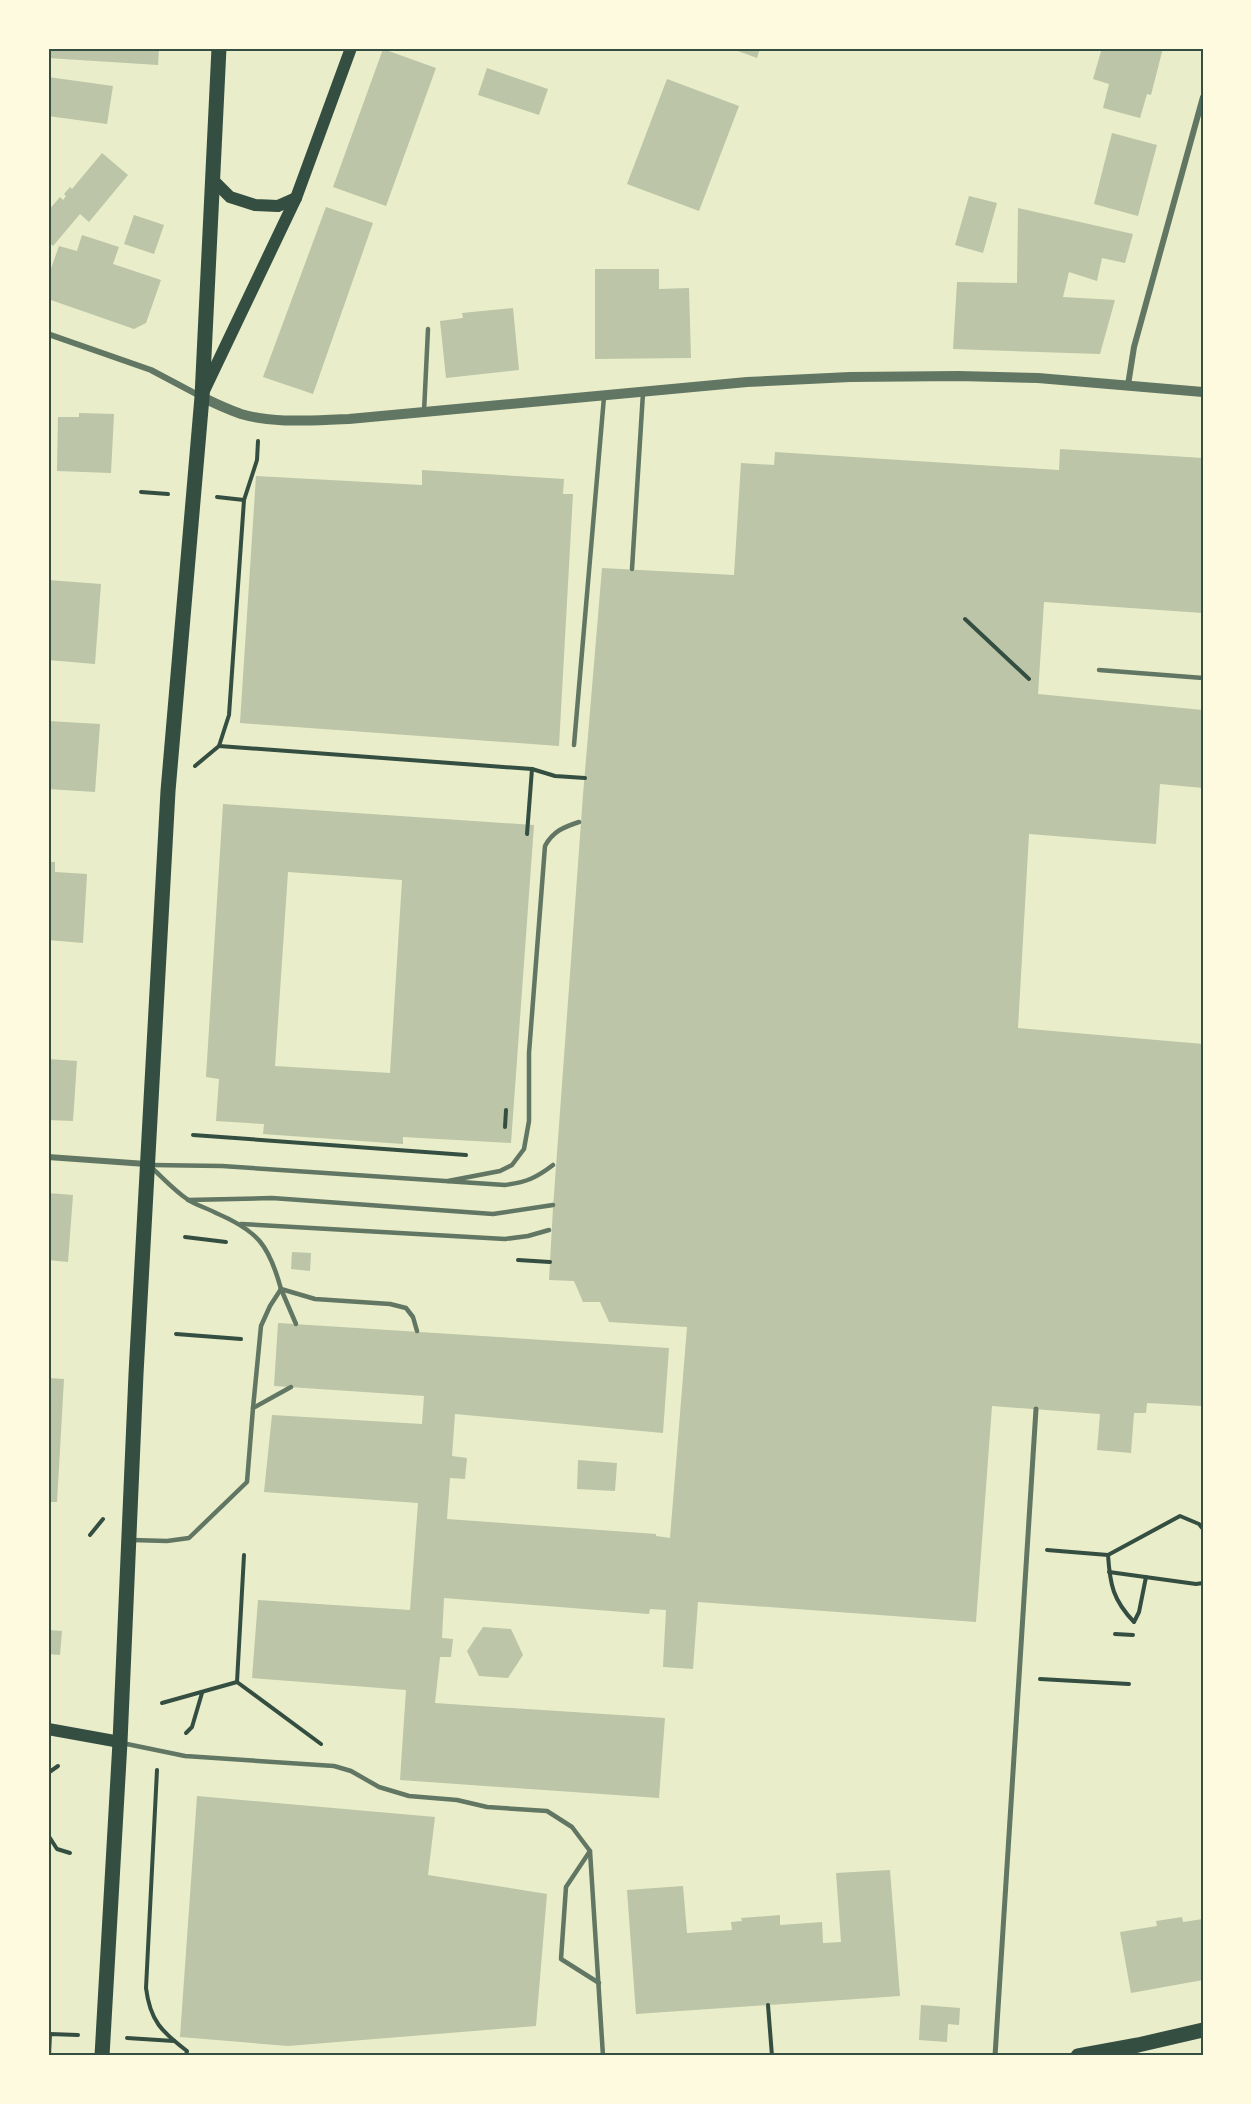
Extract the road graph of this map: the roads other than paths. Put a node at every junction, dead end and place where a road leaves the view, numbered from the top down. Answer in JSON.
{"nodes":[{"id":1,"x":219,"y":48,"type":"edge"},
{"id":2,"x":351,"y":48,"type":"edge"},
{"id":3,"x":1203,"y":97,"type":"edge"},
{"id":4,"x":214,"y":182,"type":"junction"},
{"id":5,"x":296,"y":198,"type":"junction"},
{"id":6,"x":428,"y":330,"type":"dead end"},
{"id":7,"x":48,"y":334,"type":"edge"},
{"id":8,"x":1128,"y":386,"type":"junction"},
{"id":9,"x":1203,"y":392,"type":"edge"},
{"id":10,"x":643,"y":393,"type":"junction"},
{"id":11,"x":202,"y":397,"type":"junction"},
{"id":12,"x":604,"y":397,"type":"junction"},
{"id":13,"x":424,"y":412,"type":"junction"},
{"id":14,"x":632,"y":569,"type":"dead end"},
{"id":15,"x":1099,"y":670,"type":"dead end"},
{"id":16,"x":1203,"y":678,"type":"edge"},
{"id":17,"x":574,"y":745,"type":"dead end"},
{"id":18,"x":579,"y":822,"type":"dead end"},
{"id":19,"x":48,"y":1157,"type":"edge"},
{"id":20,"x":148,"y":1165,"type":"junction"},
{"id":21,"x":553,"y":1165,"type":"dead end"},
{"id":22,"x":448,"y":1182,"type":"junction"},
{"id":23,"x":188,"y":1200,"type":"junction"},
{"id":24,"x":553,"y":1205,"type":"dead end"},
{"id":25,"x":241,"y":1224,"type":"junction"},
{"id":26,"x":549,"y":1230,"type":"dead end"},
{"id":27,"x":281,"y":1289,"type":"junction"},
{"id":28,"x":296,"y":1324,"type":"dead end"},
{"id":29,"x":417,"y":1331,"type":"dead end"},
{"id":30,"x":291,"y":1387,"type":"dead end"},
{"id":31,"x":253,"y":1408,"type":"junction"},
{"id":32,"x":1036,"y":1409,"type":"dead end"},
{"id":33,"x":130,"y":1540,"type":"junction"},
{"id":34,"x":48,"y":1729,"type":"edge"},
{"id":35,"x":120,"y":1742,"type":"junction"},
{"id":36,"x":590,"y":1851,"type":"junction"},
{"id":37,"x":599,"y":1983,"type":"junction"},
{"id":38,"x":1203,"y":2030,"type":"edge"},
{"id":39,"x":102,"y":2056,"type":"edge"},
{"id":40,"x":603,"y":2056,"type":"edge"},
{"id":41,"x":995,"y":2056,"type":"edge"},
{"id":42,"x":1078,"y":2056,"type":"edge"}],
"edges":[{"from":1,"to":4,"type":"main road"},
{"from":2,"to":5,"type":"main road"},
{"from":3,"to":8,"type":"street"},
{"from":4,"to":5,"type":"main road"},
{"from":4,"to":11,"type":"main road"},
{"from":5,"to":11,"type":"main road"},
{"from":6,"to":13,"type":"lane"},
{"from":7,"to":11,"type":"street"},
{"from":8,"to":9,"type":"street"},
{"from":8,"to":10,"type":"street"},
{"from":10,"to":12,"type":"street"},
{"from":10,"to":14,"type":"lane"},
{"from":11,"to":13,"type":"street"},
{"from":11,"to":20,"type":"main road"},
{"from":12,"to":13,"type":"street"},
{"from":12,"to":17,"type":"lane"},
{"from":15,"to":16,"type":"lane"},
{"from":18,"to":22,"type":"lane"},
{"from":19,"to":20,"type":"street"},
{"from":20,"to":22,"type":"lane"},
{"from":20,"to":23,"type":"lane"},
{"from":20,"to":33,"type":"main road"},
{"from":21,"to":22,"type":"lane"},
{"from":23,"to":24,"type":"lane"},
{"from":23,"to":25,"type":"lane"},
{"from":25,"to":26,"type":"lane"},
{"from":25,"to":27,"type":"lane"},
{"from":27,"to":28,"type":"lane"},
{"from":27,"to":29,"type":"lane"},
{"from":27,"to":31,"type":"lane"},
{"from":30,"to":31,"type":"lane"},
{"from":31,"to":33,"type":"lane"},
{"from":32,"to":41,"type":"street"},
{"from":33,"to":35,"type":"main road"},
{"from":34,"to":35,"type":"main road"},
{"from":35,"to":36,"type":"lane"},
{"from":35,"to":39,"type":"main road"},
{"from":36,"to":37,"type":"lane"},
{"from":36,"to":37,"type":"lane"},
{"from":37,"to":40,"type":"lane"},
{"from":38,"to":42,"type":"main road"}]}
